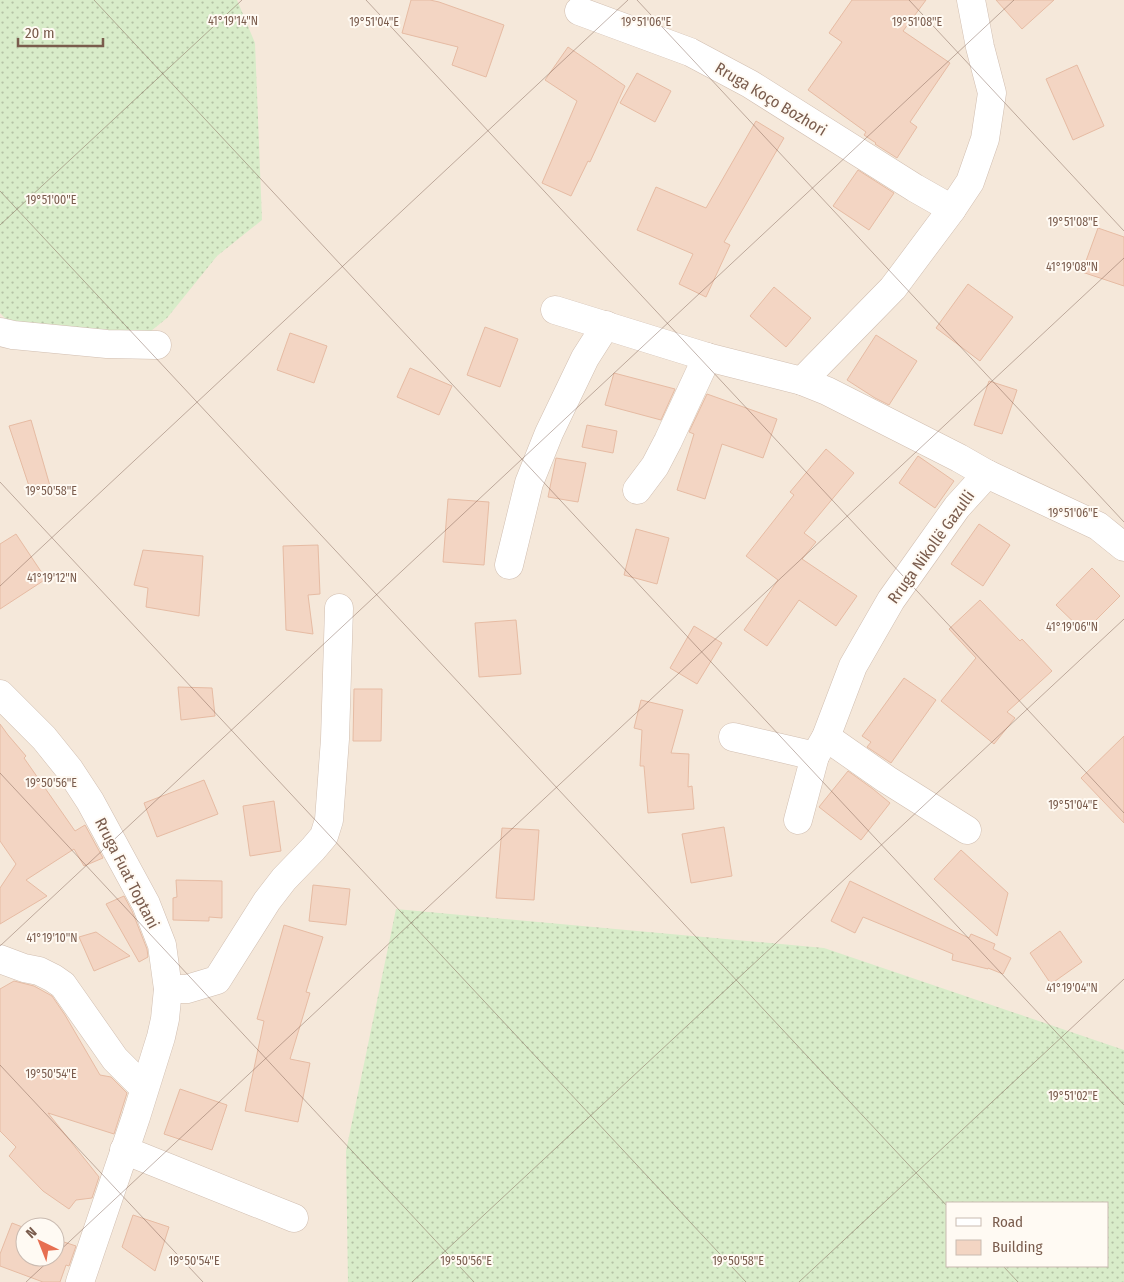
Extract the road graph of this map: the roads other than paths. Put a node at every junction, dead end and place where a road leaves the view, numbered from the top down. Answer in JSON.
{"nodes":[{"id":1,"x":971,"y":0,"type":"edge"},
{"id":2,"x":579,"y":10,"type":"dead end"},
{"id":3,"x":952,"y":209,"type":"junction"},
{"id":4,"x":555,"y":310,"type":"dead end"},
{"id":5,"x":606,"y":326,"type":"junction"},
{"id":6,"x":0,"y":332,"type":"edge"},
{"id":7,"x":158,"y":345,"type":"dead end"},
{"id":8,"x":707,"y":357,"type":"junction"},
{"id":9,"x":802,"y":381,"type":"junction"},
{"id":10,"x":987,"y":474,"type":"junction"},
{"id":11,"x":637,"y":490,"type":"dead end"},
{"id":12,"x":1124,"y":547,"type":"edge"},
{"id":13,"x":509,"y":565,"type":"dead end"},
{"id":14,"x":339,"y":608,"type":"dead end"},
{"id":15,"x":0,"y":694,"type":"edge"},
{"id":16,"x":733,"y":737,"type":"dead end"},
{"id":17,"x":820,"y":746,"type":"junction"},
{"id":18,"x":798,"y":820,"type":"dead end"},
{"id":19,"x":968,"y":830,"type":"dead end"},
{"id":20,"x":0,"y":959,"type":"edge"},
{"id":21,"x":168,"y":990,"type":"junction"},
{"id":22,"x":144,"y":1088,"type":"junction"},
{"id":23,"x":124,"y":1150,"type":"junction"},
{"id":24,"x":294,"y":1218,"type":"dead end"},
{"id":25,"x":80,"y":1282,"type":"edge"}],
"edges":[{"from":1,"to":3,"type":"street"},
{"from":2,"to":3,"type":"street","name":"Rruga Koço Bozhori"},
{"from":3,"to":9,"type":"street"},
{"from":4,"to":5,"type":"street"},
{"from":5,"to":8,"type":"street"},
{"from":5,"to":13,"type":"street"},
{"from":6,"to":7,"type":"street"},
{"from":8,"to":9,"type":"street"},
{"from":8,"to":11,"type":"street"},
{"from":9,"to":10,"type":"street"},
{"from":10,"to":12,"type":"street"},
{"from":10,"to":17,"type":"street","name":"Rruga Nikollë Gazulli"},
{"from":14,"to":21,"type":"street"},
{"from":15,"to":21,"type":"street","name":"Rruga Fuat Toptani"},
{"from":16,"to":17,"type":"street"},
{"from":17,"to":18,"type":"street","name":"Rruga Nikollë Gazulli"},
{"from":17,"to":19,"type":"street"},
{"from":20,"to":22,"type":"street"},
{"from":21,"to":22,"type":"street","name":"Rruga Fuat Toptani"},
{"from":22,"to":23,"type":"street","name":"Rruga Fuat Toptani"},
{"from":23,"to":24,"type":"street"},
{"from":23,"to":25,"type":"street","name":"Rruga Fuat Toptani"}]}
